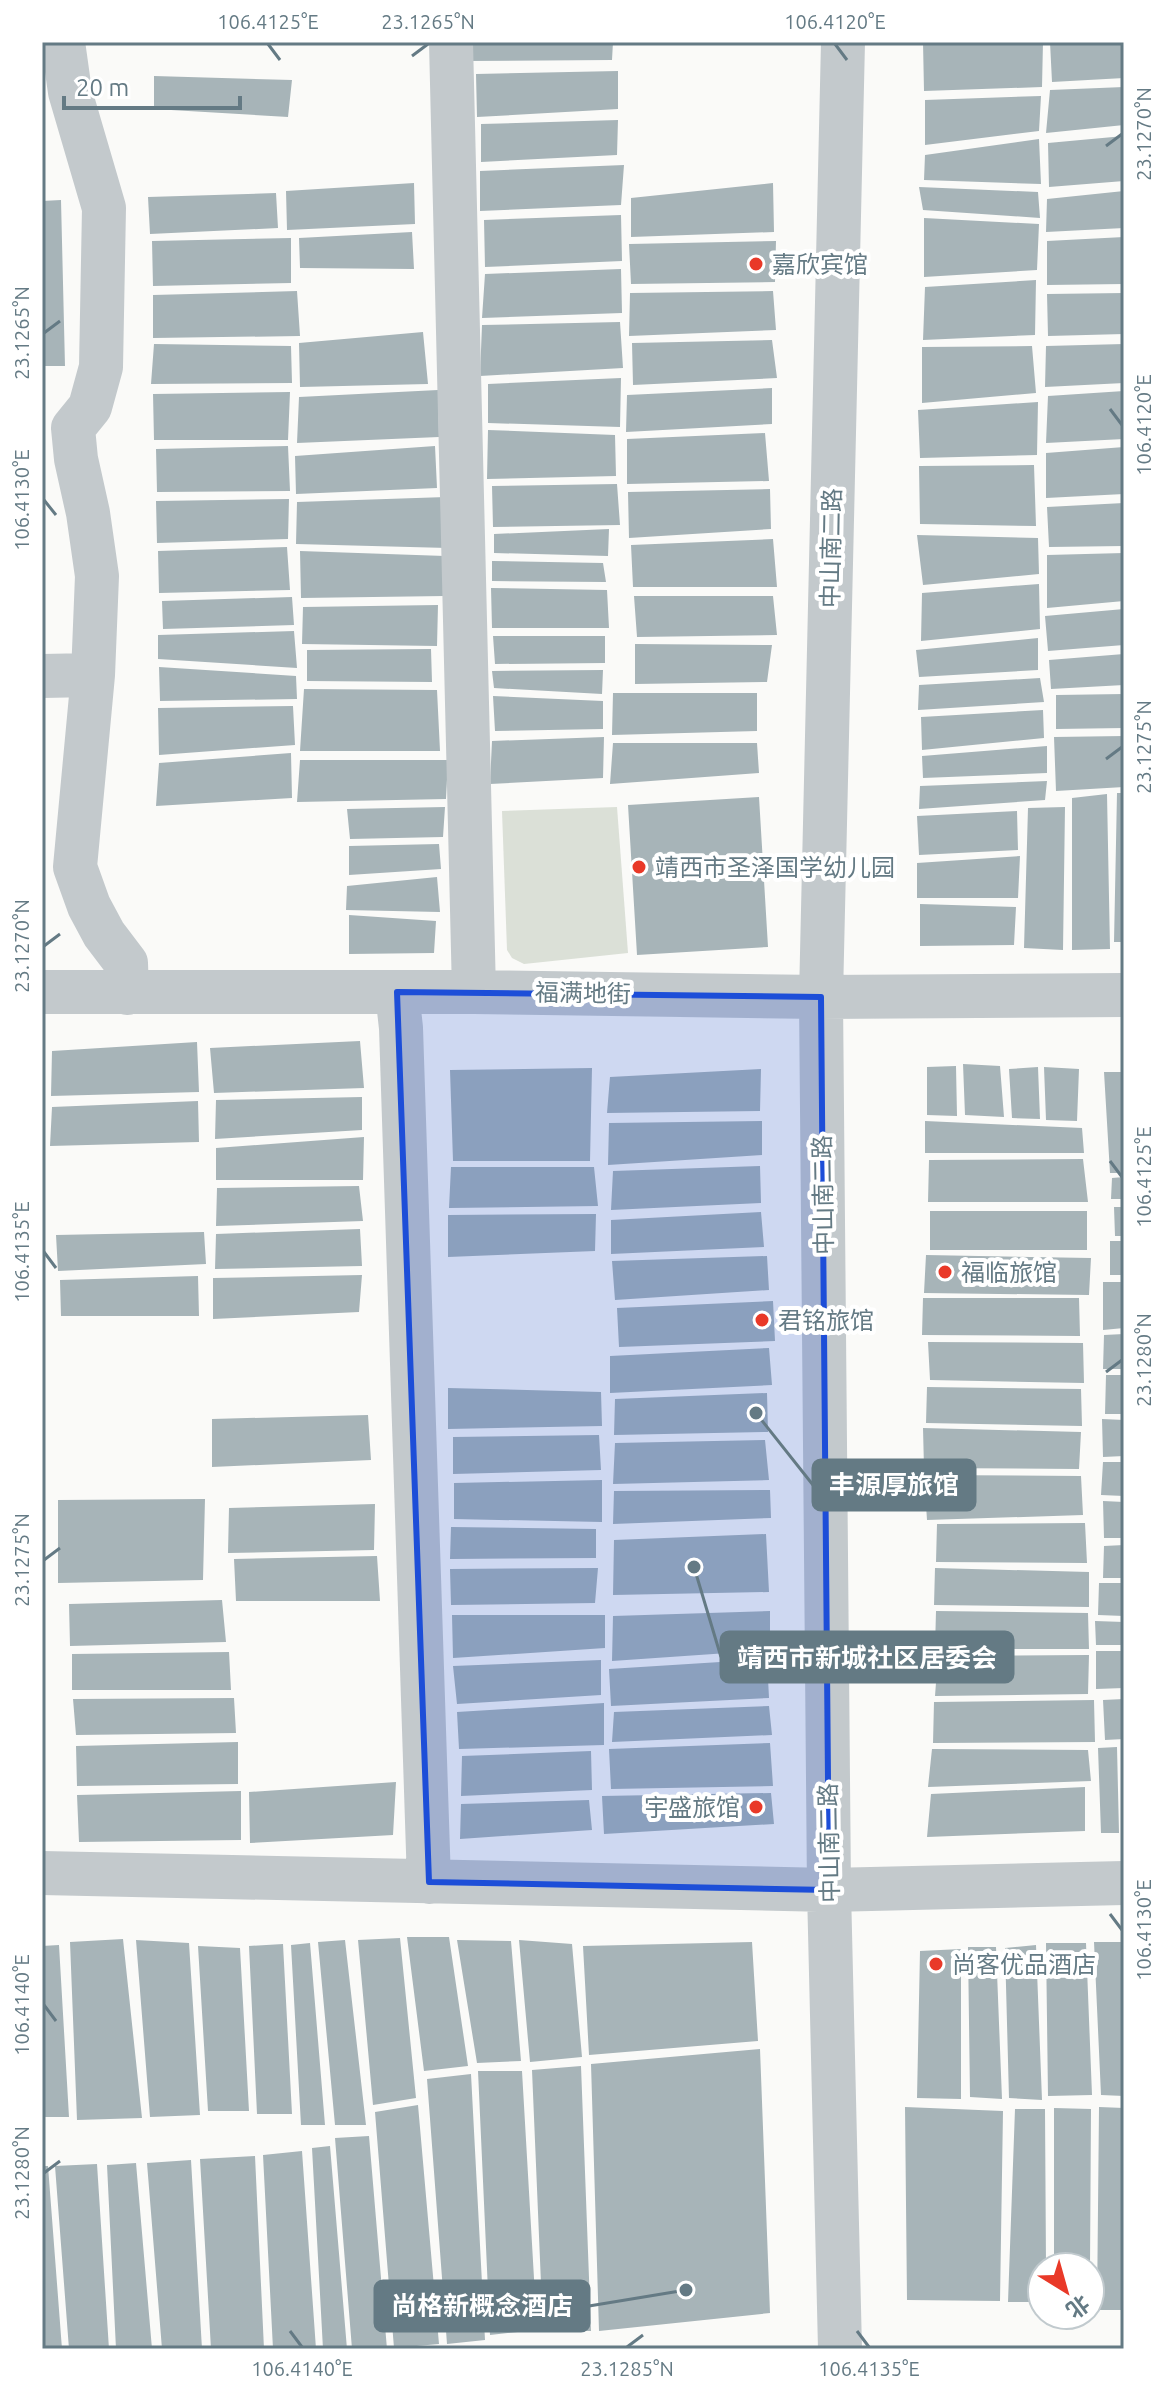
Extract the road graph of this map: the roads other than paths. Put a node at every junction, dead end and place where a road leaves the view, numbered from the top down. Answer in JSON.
{"nodes":[{"id":1,"x":63,"y":42,"type":"edge"},
{"id":2,"x":451,"y":42,"type":"edge"},
{"id":3,"x":843,"y":42,"type":"edge"},
{"id":4,"x":56,"y":105,"type":"edge"},
{"id":5,"x":58,"y":439,"type":"edge"},
{"id":6,"x":93,"y":675,"type":"junction"},
{"id":7,"x":42,"y":676,"type":"edge"},
{"id":8,"x":58,"y":868,"type":"edge"},
{"id":9,"x":42,"y":992,"type":"edge"},
{"id":10,"x":397,"y":992,"type":"junction"},
{"id":11,"x":474,"y":992,"type":"junction"},
{"id":12,"x":127,"y":993,"type":"junction"},
{"id":13,"x":1124,"y":995,"type":"edge"},
{"id":14,"x":821,"y":997,"type":"junction"},
{"id":15,"x":42,"y":1873,"type":"edge"},
{"id":16,"x":429,"y":1882,"type":"junction"},
{"id":17,"x":1124,"y":1883,"type":"edge"},
{"id":18,"x":829,"y":1890,"type":"junction"},
{"id":19,"x":840,"y":2349,"type":"edge"}],
"edges":[{"from":1,"to":4,"type":"street"},
{"from":2,"to":11,"type":"street"},
{"from":3,"to":14,"type":"street","name":"中山南二路"},
{"from":4,"to":5,"type":"street"},
{"from":5,"to":6,"type":"street"},
{"from":6,"to":7,"type":"street"},
{"from":6,"to":8,"type":"street"},
{"from":8,"to":12,"type":"street"},
{"from":9,"to":12,"type":"street","name":"福满地街"},
{"from":10,"to":11,"type":"street","name":"福满地街"},
{"from":10,"to":12,"type":"street","name":"福满地街"},
{"from":10,"to":16,"type":"street"},
{"from":11,"to":14,"type":"street","name":"福满地街"},
{"from":13,"to":14,"type":"street","name":"福满地街"},
{"from":14,"to":18,"type":"street","name":"中山南二路"},
{"from":15,"to":16,"type":"street"},
{"from":16,"to":18,"type":"street"},
{"from":17,"to":18,"type":"street"},
{"from":18,"to":19,"type":"street","name":"中山南二路"}]}
